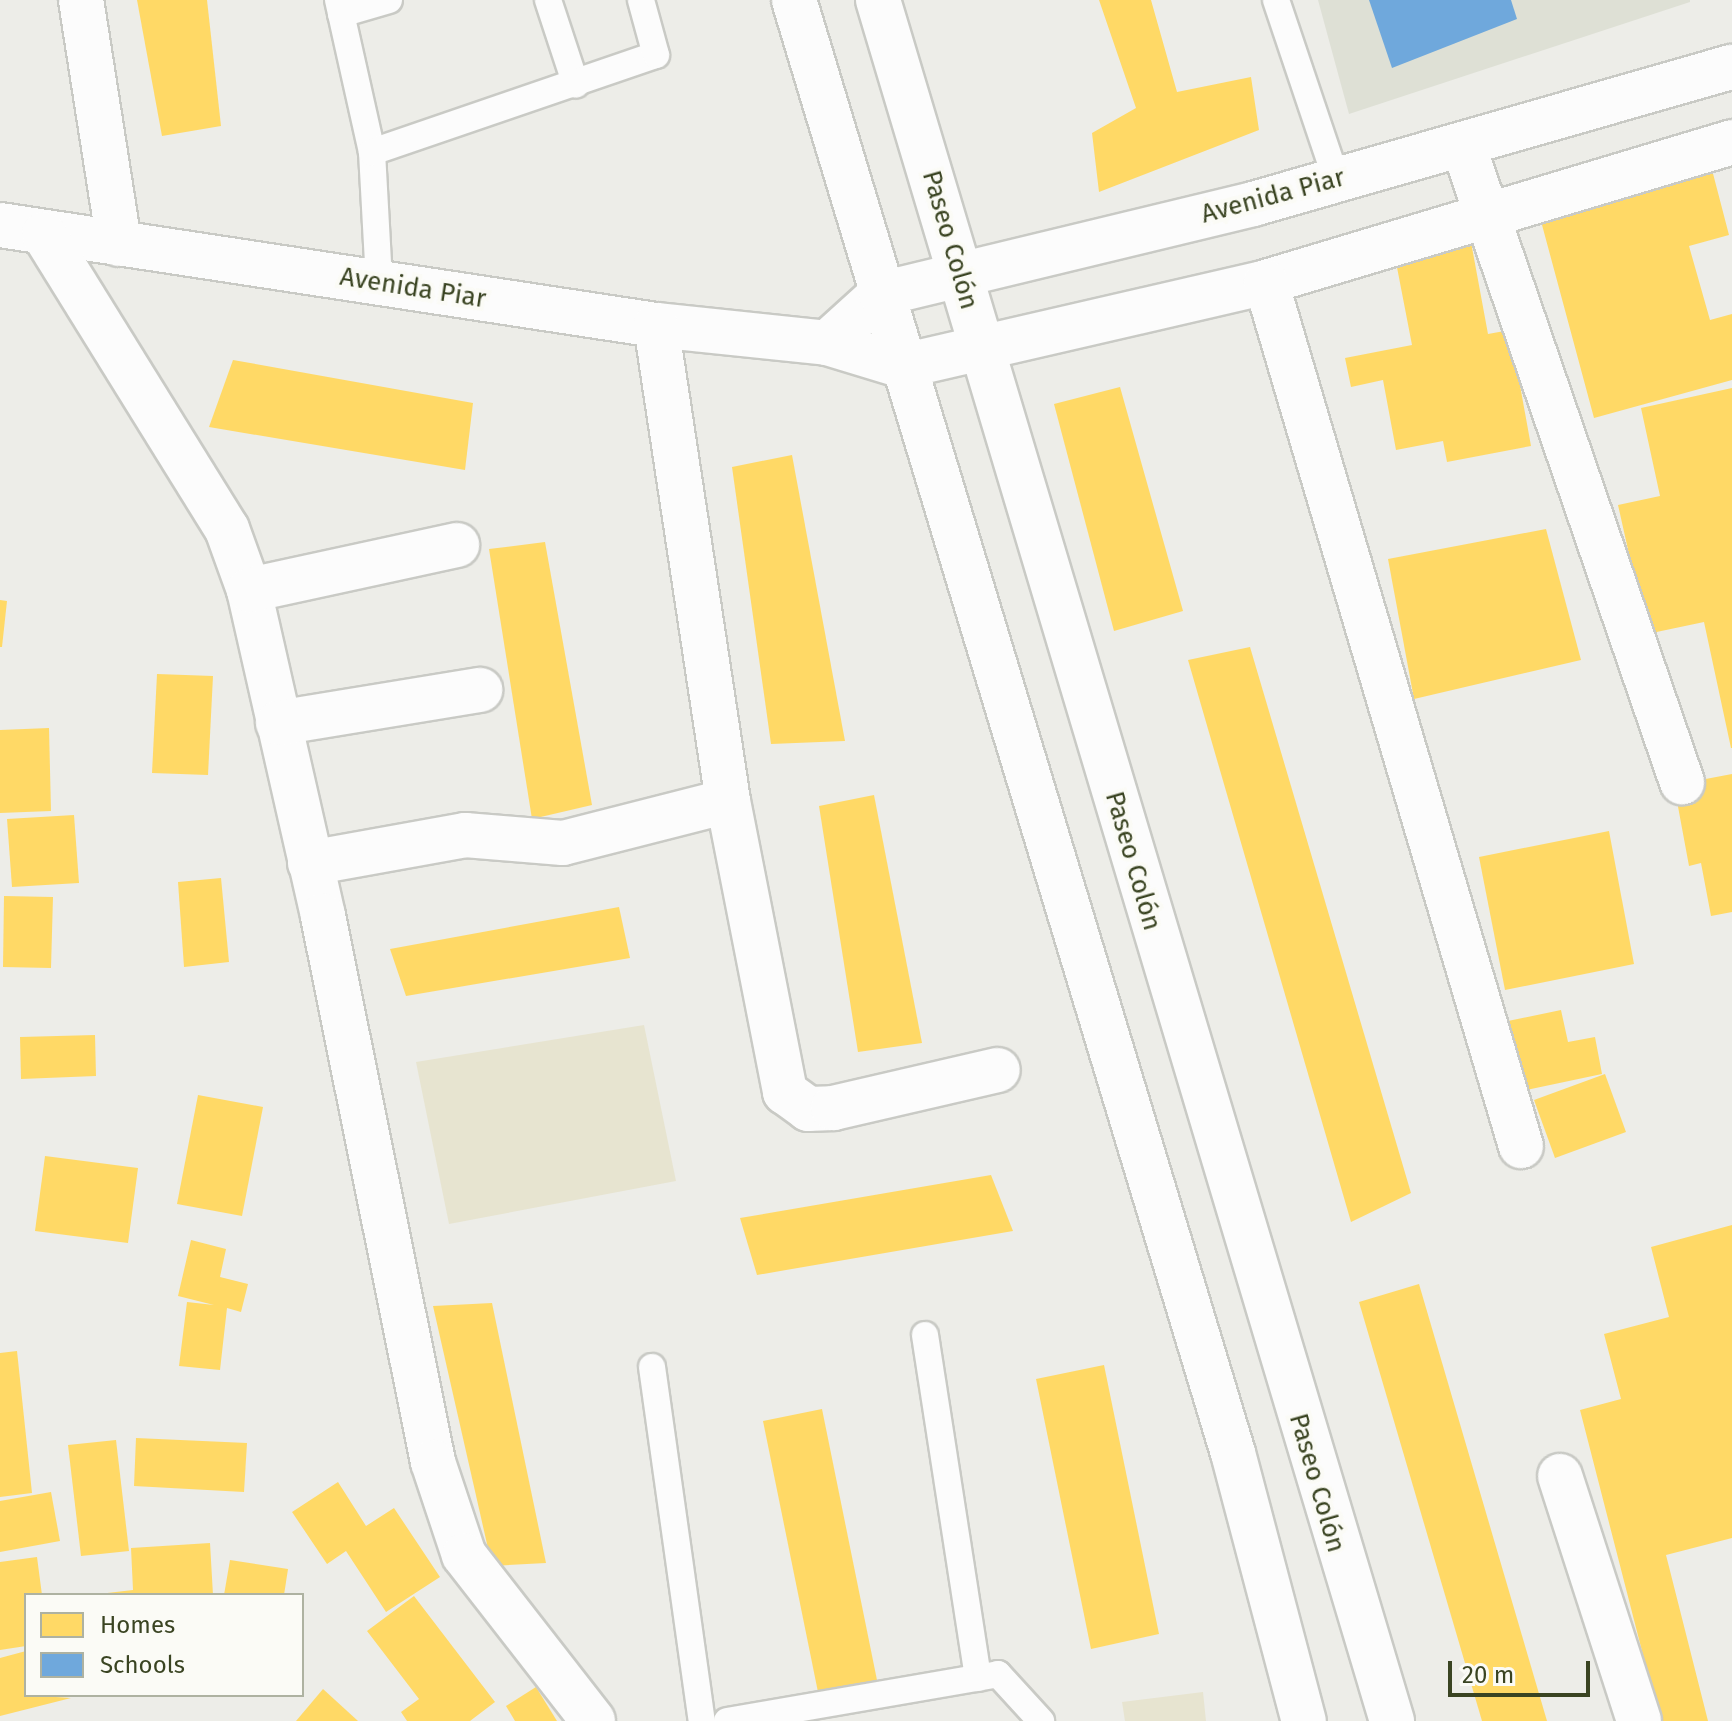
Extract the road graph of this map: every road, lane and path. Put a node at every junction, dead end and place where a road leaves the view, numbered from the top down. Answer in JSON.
{"nodes":[{"id":1,"x":81,"y":0,"type":"edge"},
{"id":2,"x":389,"y":0,"type":"edge"},
{"id":3,"x":548,"y":0,"type":"edge"},
{"id":4,"x":641,"y":0,"type":"edge"},
{"id":5,"x":794,"y":0,"type":"edge"},
{"id":6,"x":878,"y":0,"type":"edge"},
{"id":7,"x":1276,"y":0,"type":"edge"},
{"id":8,"x":340,"y":7,"type":"edge"},
{"id":9,"x":1732,"y":67,"type":"edge"},
{"id":10,"x":576,"y":85,"type":"junction"},
{"id":11,"x":1732,"y":144,"type":"edge"},
{"id":12,"x":1463,"y":145,"type":"junction"},
{"id":13,"x":372,"y":152,"type":"junction"},
{"id":14,"x":1336,"y":178,"type":"junction"},
{"id":15,"x":1488,"y":217,"type":"junction"},
{"id":16,"x":0,"y":225,"type":"edge"},
{"id":17,"x":44,"y":234,"type":"junction"},
{"id":18,"x":119,"y":244,"type":"junction"},
{"id":19,"x":960,"y":270,"type":"junction"},
{"id":20,"x":1266,"y":282,"type":"junction"},
{"id":21,"x":379,"y":283,"type":"junction"},
{"id":22,"x":881,"y":294,"type":"junction"},
{"id":23,"x":656,"y":325,"type":"junction"},
{"id":24,"x":827,"y":343,"type":"junction"},
{"id":25,"x":981,"y":347,"type":"junction"},
{"id":26,"x":903,"y":366,"type":"junction"},
{"id":27,"x":457,"y":545,"type":"dead end"},
{"id":28,"x":249,"y":590,"type":"junction"},
{"id":29,"x":480,"y":690,"type":"dead end"},
{"id":30,"x":278,"y":723,"type":"junction"},
{"id":31,"x":1682,"y":782,"type":"dead end"},
{"id":32,"x":728,"y":801,"type":"junction"},
{"id":33,"x":310,"y":863,"type":"junction"},
{"id":34,"x":998,"y":1070,"type":"dead end"},
{"id":35,"x":1521,"y":1146,"type":"dead end"},
{"id":36,"x":925,"y":1335,"type":"dead end"},
{"id":37,"x":652,"y":1367,"type":"dead end"},
{"id":38,"x":1560,"y":1476,"type":"dead end"},
{"id":39,"x":978,"y":1678,"type":"junction"},
{"id":40,"x":593,"y":1721,"type":"edge"},
{"id":41,"x":702,"y":1721,"type":"edge"},
{"id":42,"x":727,"y":1721,"type":"edge"},
{"id":43,"x":1041,"y":1721,"type":"edge"},
{"id":44,"x":1304,"y":1721,"type":"edge"},
{"id":45,"x":1392,"y":1721,"type":"edge"},
{"id":46,"x":1639,"y":1721,"type":"edge"}],
"edges":[{"from":1,"to":18,"type":"street"},
{"from":2,"to":8,"type":"lane"},
{"from":3,"to":10,"type":"lane"},
{"from":4,"to":10,"type":"lane"},
{"from":5,"to":22,"type":"street"},
{"from":6,"to":19,"type":"street","name":"Paseo Colón"},
{"from":7,"to":14,"type":"lane"},
{"from":8,"to":13,"type":"lane"},
{"from":9,"to":12,"type":"street","name":"Avenida Piar"},
{"from":10,"to":13,"type":"lane"},
{"from":11,"to":15,"type":"street"},
{"from":12,"to":14,"type":"street","name":"Avenida Piar"},
{"from":12,"to":15,"type":"street"},
{"from":13,"to":21,"type":"lane"},
{"from":14,"to":19,"type":"street","name":"Avenida Piar"},
{"from":15,"to":20,"type":"street"},
{"from":15,"to":31,"type":"street"},
{"from":16,"to":17,"type":"street","name":"Avenida Piar"},
{"from":17,"to":18,"type":"street","name":"Avenida Piar"},
{"from":17,"to":28,"type":"street"},
{"from":18,"to":21,"type":"street","name":"Avenida Piar"},
{"from":19,"to":22,"type":"street","name":"Avenida Piar"},
{"from":19,"to":25,"type":"street","name":"Paseo Colón"},
{"from":20,"to":25,"type":"street"},
{"from":20,"to":35,"type":"street"},
{"from":21,"to":23,"type":"street","name":"Avenida Piar"},
{"from":22,"to":24,"type":"street","name":"Avenida Piar"},
{"from":22,"to":26,"type":"street"},
{"from":23,"to":24,"type":"street","name":"Avenida Piar"},
{"from":23,"to":32,"type":"street"},
{"from":24,"to":26,"type":"street","name":"Avenida Piar"},
{"from":25,"to":26,"type":"street"},
{"from":25,"to":45,"type":"street","name":"Paseo Colón"},
{"from":26,"to":44,"type":"street"},
{"from":27,"to":28,"type":"street"},
{"from":28,"to":30,"type":"street"},
{"from":29,"to":30,"type":"street"},
{"from":30,"to":33,"type":"street"},
{"from":32,"to":33,"type":"street"},
{"from":32,"to":34,"type":"street"},
{"from":33,"to":40,"type":"street"},
{"from":36,"to":39,"type":"lane"},
{"from":37,"to":41,"type":"lane"},
{"from":38,"to":46,"type":"street"},
{"from":39,"to":42,"type":"lane"},
{"from":39,"to":43,"type":"lane"}]}
